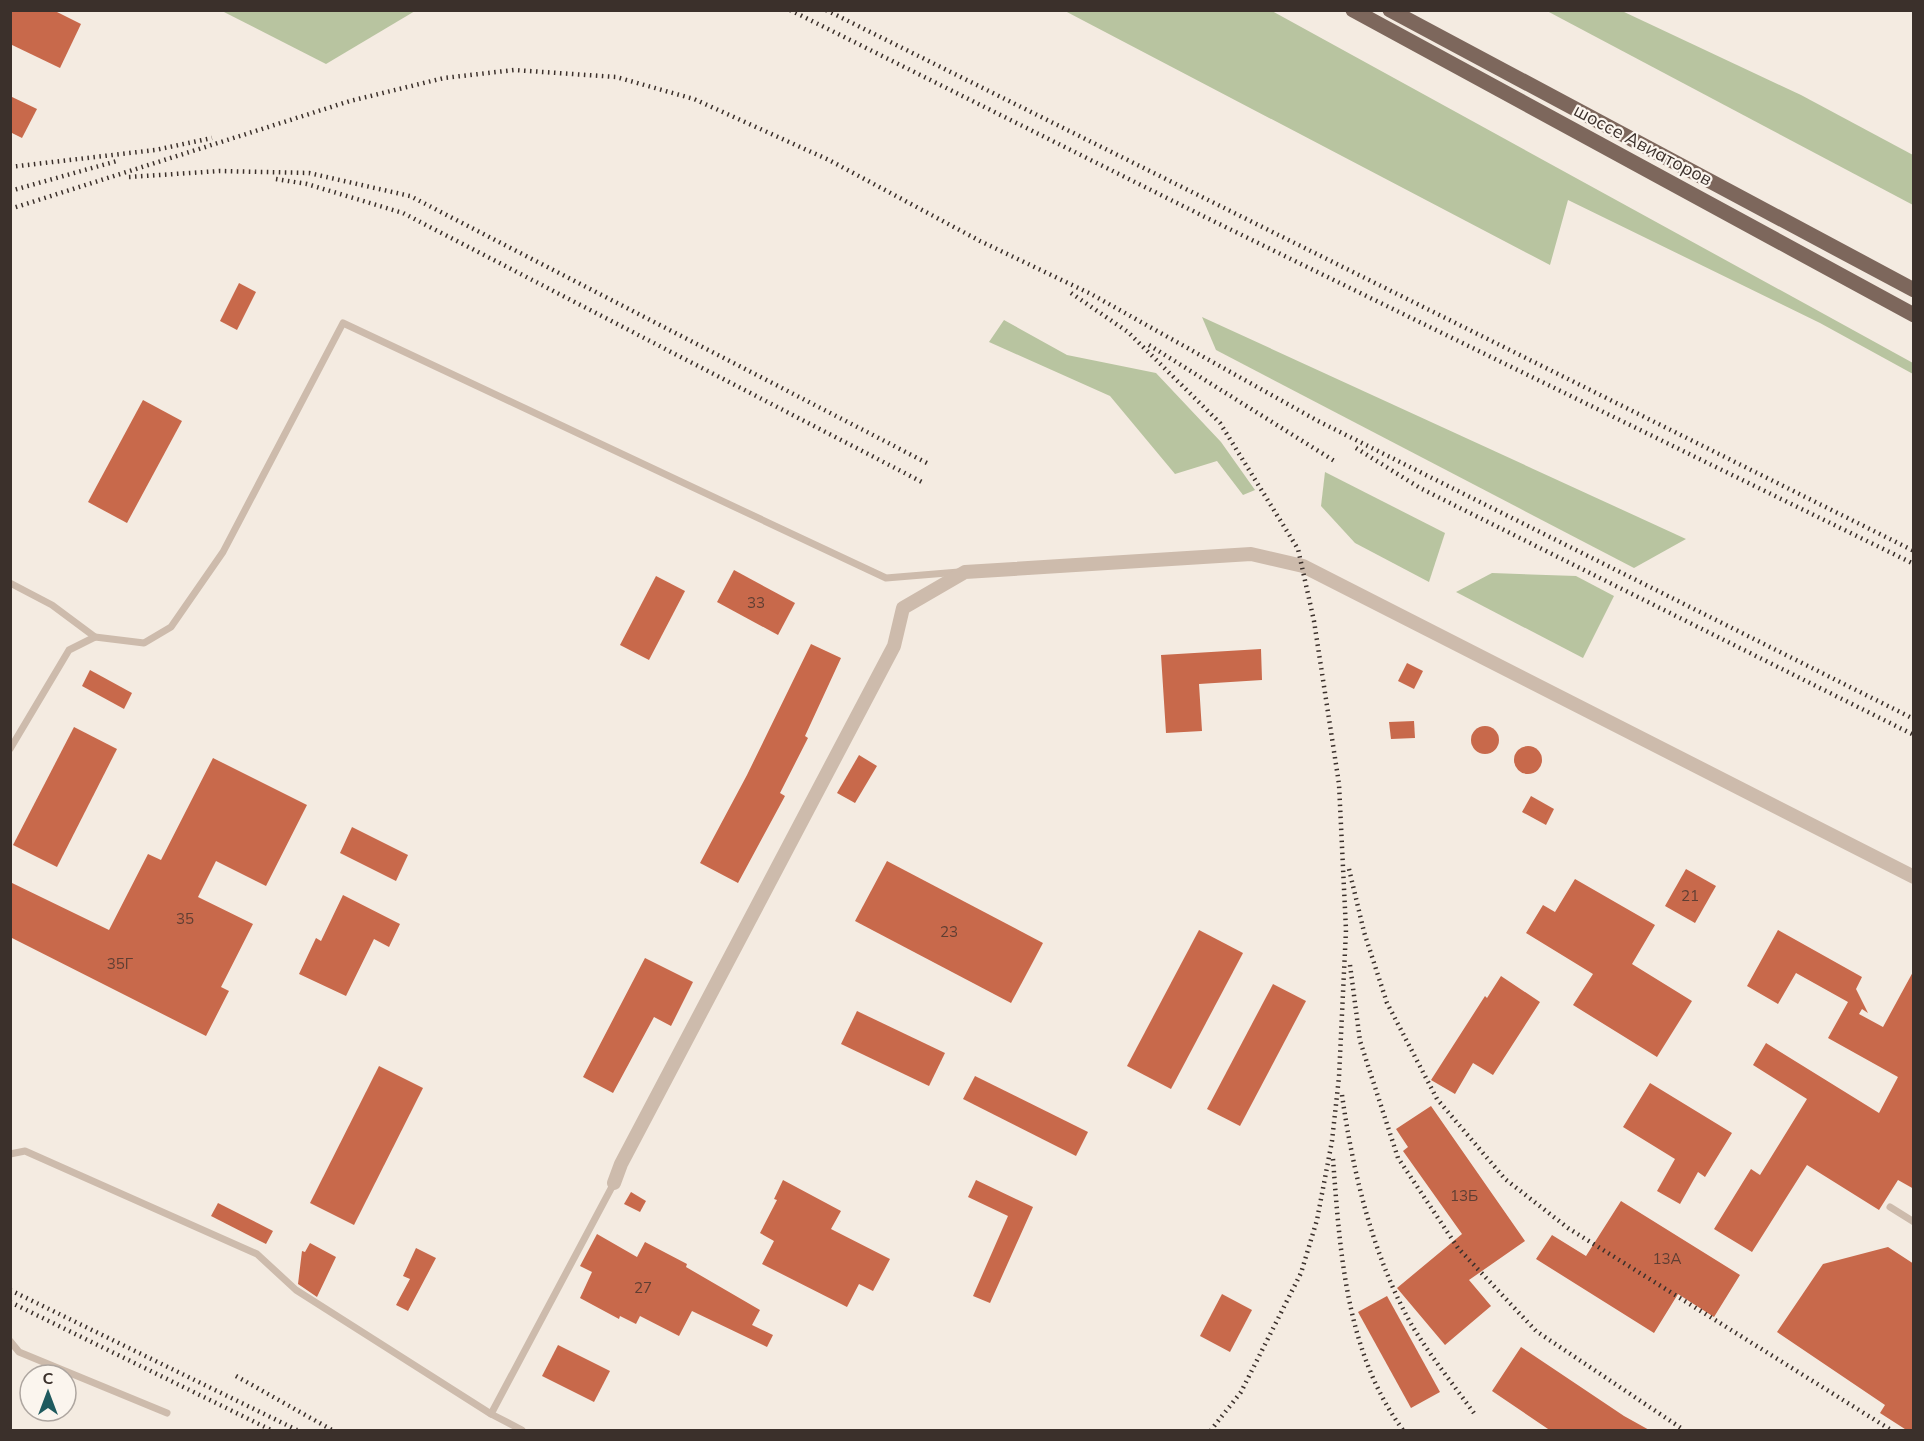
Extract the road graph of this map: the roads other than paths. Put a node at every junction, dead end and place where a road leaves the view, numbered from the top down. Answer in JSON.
{"nodes":[{"id":1,"x":1353,"y":10,"type":"edge"},
{"id":2,"x":1390,"y":10,"type":"edge"},
{"id":3,"x":1914,"y":290,"type":"edge"},
{"id":4,"x":1914,"y":315,"type":"edge"},
{"id":5,"x":965,"y":572,"type":"junction"},
{"id":6,"x":10,"y":583,"type":"edge"},
{"id":7,"x":95,"y":637,"type":"junction"},
{"id":8,"x":10,"y":750,"type":"edge"},
{"id":9,"x":1914,"y":877,"type":"edge"},
{"id":10,"x":10,"y":1154,"type":"edge"},
{"id":11,"x":614,"y":1183,"type":"joint"},
{"id":12,"x":1890,"y":1208,"type":"dead end"},
{"id":13,"x":1914,"y":1222,"type":"edge"},
{"id":14,"x":10,"y":1341,"type":"edge"},
{"id":15,"x":167,"y":1413,"type":"dead end"},
{"id":16,"x":491,"y":1414,"type":"junction"},
{"id":17,"x":522,"y":1431,"type":"edge"}],
"edges":[{"from":1,"to":4,"type":"main road","name":"шоссе Авиаторов"},
{"from":2,"to":3,"type":"main road","name":"шоссе Авиаторов"},
{"from":5,"to":7,"type":"lane"},
{"from":5,"to":9,"type":"street"},
{"from":5,"to":11,"type":"street"},
{"from":6,"to":7,"type":"lane"},
{"from":7,"to":8,"type":"lane"},
{"from":10,"to":16,"type":"lane"},
{"from":11,"to":16,"type":"lane"},
{"from":12,"to":13,"type":"lane"},
{"from":14,"to":15,"type":"lane"},
{"from":16,"to":17,"type":"lane"}]}
